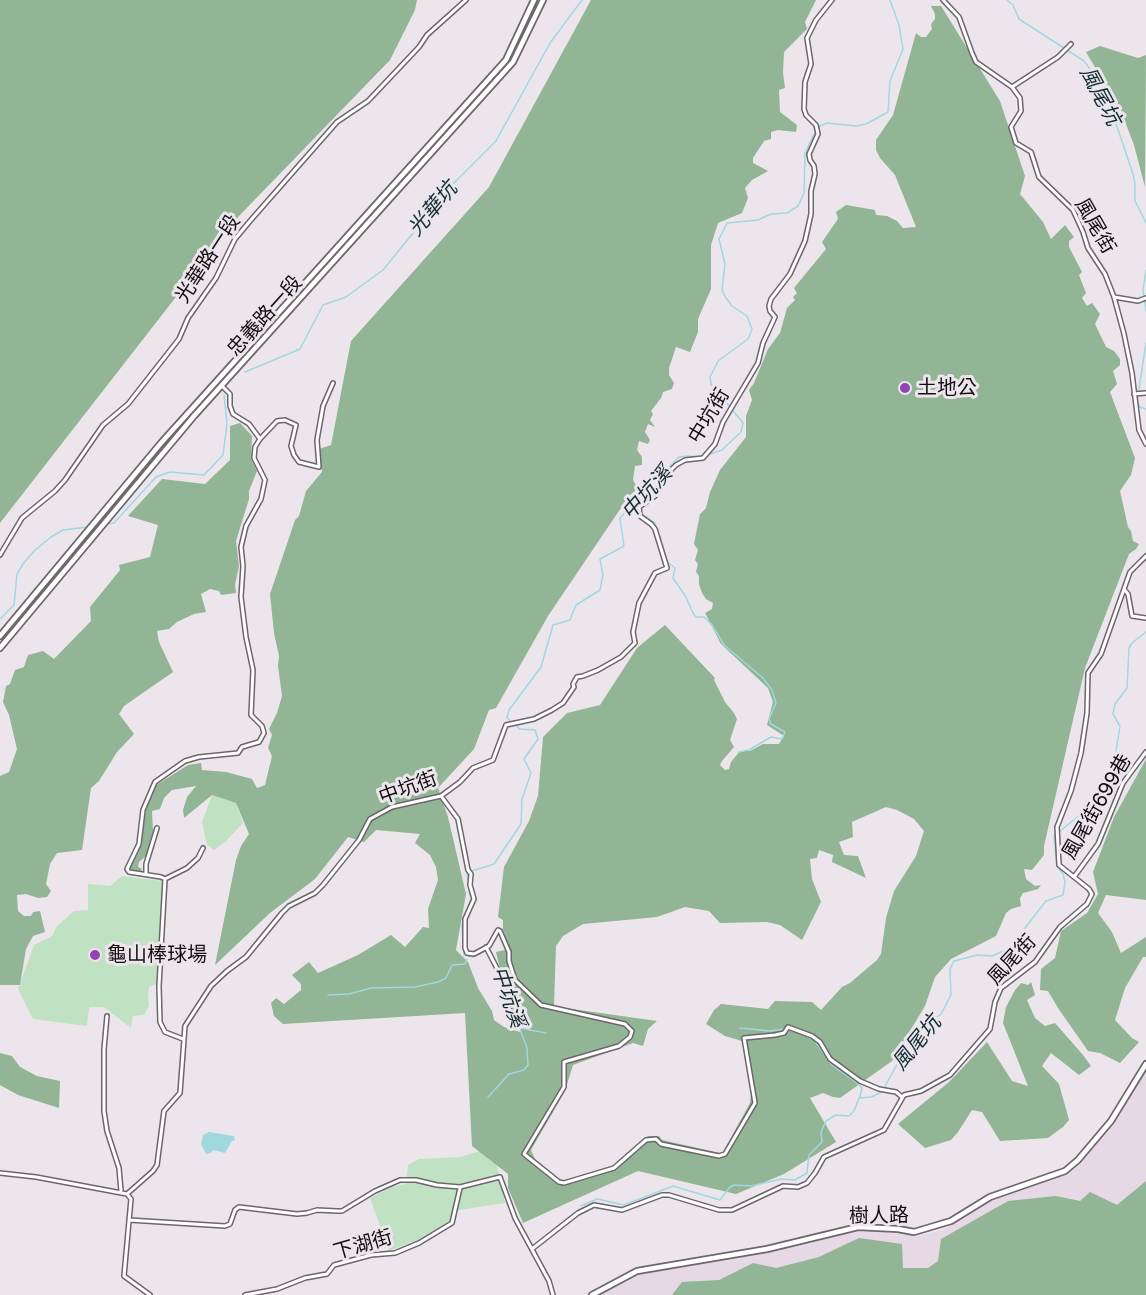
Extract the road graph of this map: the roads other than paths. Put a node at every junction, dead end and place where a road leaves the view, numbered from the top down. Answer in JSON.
{"nodes":[{"id":1,"x":466,"y":0,"type":"edge"},
{"id":2,"x":534,"y":0,"type":"edge"},
{"id":3,"x":543,"y":0,"type":"edge"},
{"id":4,"x":832,"y":0,"type":"edge"},
{"id":5,"x":943,"y":0,"type":"edge"},
{"id":6,"x":1071,"y":44,"type":"dead end"},
{"id":7,"x":1012,"y":87,"type":"junction"},
{"id":8,"x":384,"y":193,"type":"junction"},
{"id":9,"x":392,"y":200,"type":"junction"},
{"id":10,"x":296,"y":290,"type":"junction"},
{"id":11,"x":1114,"y":297,"type":"junction"},
{"id":12,"x":304,"y":298,"type":"junction"},
{"id":13,"x":1146,"y":298,"type":"edge"},
{"id":14,"x":214,"y":380,"type":"junction"},
{"id":15,"x":333,"y":383,"type":"dead end"},
{"id":16,"x":222,"y":386,"type":"junction"},
{"id":17,"x":1146,"y":393,"type":"edge"},
{"id":18,"x":1137,"y":394,"type":"junction"},
{"id":19,"x":260,"y":439,"type":"junction"},
{"id":20,"x":1146,"y":444,"type":"edge"},
{"id":21,"x":110,"y":501,"type":"junction"},
{"id":22,"x":119,"y":508,"type":"junction"},
{"id":23,"x":0,"y":555,"type":"edge"},
{"id":24,"x":1146,"y":556,"type":"edge"},
{"id":25,"x":1123,"y":588,"type":"junction"},
{"id":26,"x":1146,"y":618,"type":"edge"},
{"id":27,"x":0,"y":636,"type":"edge"},
{"id":28,"x":0,"y":648,"type":"edge"},
{"id":29,"x":1146,"y":752,"type":"edge"},
{"id":30,"x":441,"y":796,"type":"junction"},
{"id":31,"x":157,"y":828,"type":"dead end"},
{"id":32,"x":203,"y":848,"type":"dead end"},
{"id":33,"x":146,"y":874,"type":"junction"},
{"id":34,"x":1074,"y":877,"type":"junction"},
{"id":35,"x":165,"y":879,"type":"junction"},
{"id":36,"x":487,"y":950,"type":"junction"},
{"id":37,"x":107,"y":1016,"type":"dead end"},
{"id":38,"x":517,"y":1023,"type":"dead end"},
{"id":39,"x":183,"y":1039,"type":"junction"},
{"id":40,"x":1146,"y":1064,"type":"edge"},
{"id":41,"x":902,"y":1097,"type":"junction"},
{"id":42,"x":0,"y":1173,"type":"edge"},
{"id":43,"x":460,"y":1187,"type":"junction"},
{"id":44,"x":121,"y":1191,"type":"junction"},
{"id":45,"x":127,"y":1194,"type":"junction"},
{"id":46,"x":129,"y":1220,"type":"junction"},
{"id":47,"x":532,"y":1249,"type":"junction"},
{"id":48,"x":150,"y":1295,"type":"edge"},
{"id":49,"x":245,"y":1295,"type":"edge"},
{"id":50,"x":553,"y":1295,"type":"edge"},
{"id":51,"x":592,"y":1295,"type":"edge"}],
"edges":[{"from":1,"to":23,"type":"street","name":"光華路一段"},
{"from":2,"to":8,"type":"main road","name":"忠義路一段"},
{"from":3,"to":9,"type":"main road","name":"忠義路一段"},
{"from":4,"to":30,"type":"street","name":"中坑街"},
{"from":5,"to":7,"type":"street"},
{"from":6,"to":7,"type":"street"},
{"from":7,"to":11,"type":"street","name":"風尾街"},
{"from":8,"to":9,"type":"main road"},
{"from":8,"to":10,"type":"main road","name":"忠義路一段"},
{"from":9,"to":12,"type":"main road","name":"忠義路一段"},
{"from":10,"to":12,"type":"main road"},
{"from":10,"to":14,"type":"main road","name":"忠義路一段"},
{"from":11,"to":13,"type":"street"},
{"from":11,"to":18,"type":"street","name":"風尾街"},
{"from":12,"to":16,"type":"main road","name":"忠義路一段"},
{"from":14,"to":16,"type":"street"},
{"from":14,"to":21,"type":"main road","name":"忠義路一段"},
{"from":15,"to":19,"type":"street"},
{"from":16,"to":19,"type":"street"},
{"from":16,"to":22,"type":"main road","name":"忠義路一段"},
{"from":17,"to":18,"type":"street"},
{"from":18,"to":20,"type":"street","name":"風尾街"},
{"from":19,"to":33,"type":"street"},
{"from":21,"to":22,"type":"main road"},
{"from":21,"to":27,"type":"main road","name":"忠義路一段"},
{"from":22,"to":28,"type":"main road","name":"忠義路一段"},
{"from":24,"to":25,"type":"street","name":"風尾街"},
{"from":25,"to":26,"type":"street"},
{"from":25,"to":34,"type":"street","name":"風尾街"},
{"from":29,"to":34,"type":"street","name":"風尾街699巷"},
{"from":30,"to":36,"type":"street"},
{"from":30,"to":39,"type":"street","name":"中坑街"},
{"from":31,"to":33,"type":"street"},
{"from":32,"to":35,"type":"street"},
{"from":33,"to":35,"type":"street"},
{"from":34,"to":41,"type":"street","name":"風尾街"},
{"from":35,"to":39,"type":"street"},
{"from":36,"to":38,"type":"street"},
{"from":36,"to":41,"type":"street"},
{"from":37,"to":44,"type":"street"},
{"from":39,"to":45,"type":"street","name":"中坑街"},
{"from":40,"to":51,"type":"main road","name":"樹人路"},
{"from":41,"to":47,"type":"street"},
{"from":42,"to":44,"type":"street"},
{"from":43,"to":46,"type":"street"},
{"from":43,"to":47,"type":"street"},
{"from":43,"to":49,"type":"street","name":"下湖街"},
{"from":44,"to":45,"type":"street"},
{"from":45,"to":46,"type":"street"},
{"from":46,"to":48,"type":"street"},
{"from":47,"to":50,"type":"street"}]}
